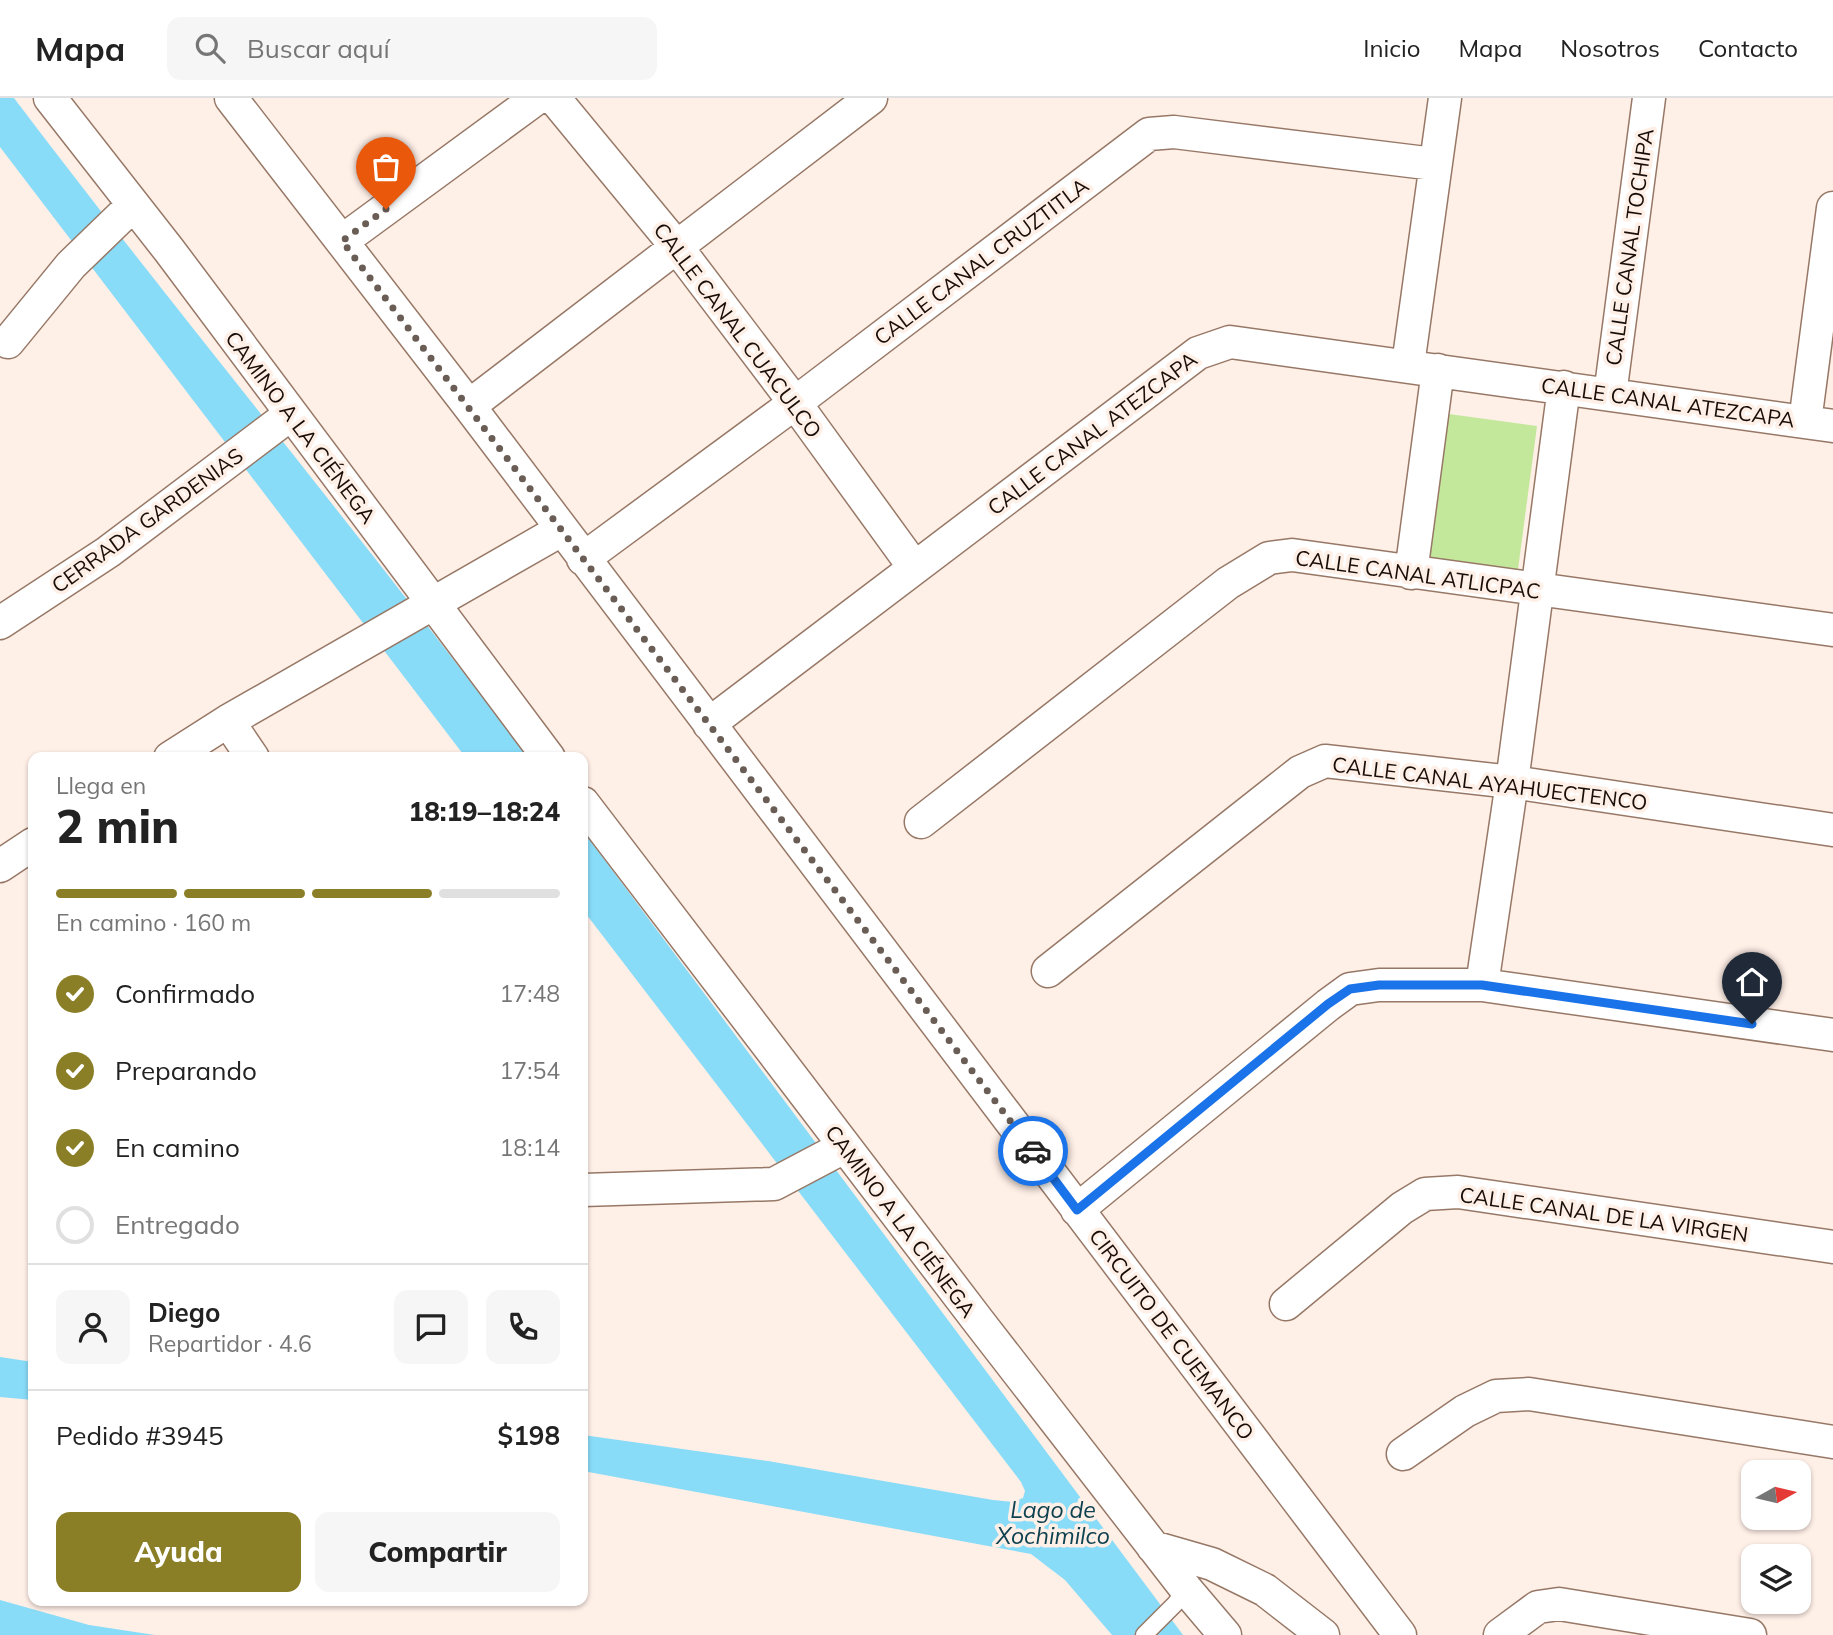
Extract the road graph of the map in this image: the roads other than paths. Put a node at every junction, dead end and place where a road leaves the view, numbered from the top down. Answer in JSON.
{"nodes":[{"id":1,"x":50,"y":98,"type":"edge"},
{"id":2,"x":231,"y":98,"type":"edge"},
{"id":3,"x":537,"y":98,"type":"edge"},
{"id":4,"x":554,"y":98,"type":"edge"},
{"id":5,"x":871,"y":98,"type":"edge"},
{"id":6,"x":1445,"y":98,"type":"edge"},
{"id":7,"x":1649,"y":98,"type":"edge"},
{"id":8,"x":1434,"y":164,"type":"junction"},
{"id":9,"x":1833,"y":208,"type":"edge"},
{"id":10,"x":126,"y":211,"type":"junction"},
{"id":11,"x":342,"y":241,"type":"junction"},
{"id":12,"x":676,"y":246,"type":"junction"},
{"id":13,"x":8,"y":342,"type":"dead end"},
{"id":14,"x":1423,"y":368,"type":"junction"},
{"id":15,"x":1564,"y":387,"type":"junction"},
{"id":16,"x":1610,"y":395,"type":"junction"},
{"id":17,"x":796,"y":403,"type":"junction"},
{"id":18,"x":469,"y":406,"type":"junction"},
{"id":19,"x":289,"y":415,"type":"junction"},
{"id":20,"x":1819,"y":424,"type":"edge"},
{"id":21,"x":561,"y":530,"type":"junction"},
{"id":22,"x":583,"y":558,"type":"junction"},
{"id":23,"x":914,"y":567,"type":"junction"},
{"id":24,"x":1411,"y":573,"type":"junction"},
{"id":25,"x":1537,"y":590,"type":"junction"},
{"id":26,"x":426,"y":607,"type":"junction"},
{"id":27,"x":0,"y":623,"type":"edge"},
{"id":28,"x":1833,"y":630,"type":"edge"},
{"id":29,"x":229,"y":721,"type":"junction"},
{"id":30,"x":709,"y":724,"type":"junction"},
{"id":31,"x":180,"y":752,"type":"edge"},
{"id":32,"x":249,"y":752,"type":"edge"},
{"id":33,"x":543,"y":752,"type":"edge"},
{"id":34,"x":1512,"y":782,"type":"junction"},
{"id":35,"x":588,"y":810,"type":"edge"},
{"id":36,"x":921,"y":822,"type":"dead end"},
{"id":37,"x":1833,"y":830,"type":"edge"},
{"id":38,"x":28,"y":847,"type":"edge"},
{"id":39,"x":0,"y":866,"type":"edge"},
{"id":40,"x":1048,"y":971,"type":"dead end"},
{"id":41,"x":1482,"y":985,"type":"junction"},
{"id":42,"x":1833,"y":1035,"type":"edge"},
{"id":43,"x":842,"y":1149,"type":"junction"},
{"id":44,"x":588,"y":1190,"type":"edge"},
{"id":45,"x":1077,"y":1210,"type":"junction"},
{"id":46,"x":1833,"y":1247,"type":"edge"},
{"id":47,"x":1286,"y":1304,"type":"dead end"},
{"id":48,"x":1833,"y":1442,"type":"edge"},
{"id":49,"x":1403,"y":1454,"type":"dead end"},
{"id":50,"x":1153,"y":1547,"type":"junction"},
{"id":51,"x":1180,"y":1596,"type":"junction"},
{"id":52,"x":1144,"y":1635,"type":"edge"},
{"id":53,"x":1225,"y":1635,"type":"edge"},
{"id":54,"x":1323,"y":1635,"type":"edge"},
{"id":55,"x":1400,"y":1635,"type":"edge"},
{"id":56,"x":1500,"y":1635,"type":"edge"},
{"id":57,"x":1750,"y":1635,"type":"edge"}],
"edges":[{"from":1,"to":10,"type":"street","name":"CAMINO A LA CIÉNEGA"},
{"from":2,"to":11,"type":"street","name":"CIRCUITO DE CUEMANCO"},
{"from":3,"to":11,"type":"street"},
{"from":4,"to":12,"type":"street","name":"CALLE CANAL CUACULCO"},
{"from":5,"to":12,"type":"street"},
{"from":6,"to":8,"type":"street"},
{"from":7,"to":16,"type":"street","name":"CALLE CANAL TOCHIPA"},
{"from":8,"to":14,"type":"street"},
{"from":8,"to":17,"type":"street","name":"CALLE CANAL CRUZTITLA"},
{"from":9,"to":20,"type":"street"},
{"from":10,"to":13,"type":"street"},
{"from":10,"to":19,"type":"street","name":"CAMINO A LA CIÉNEGA"},
{"from":11,"to":18,"type":"street","name":"CIRCUITO DE CUEMANCO"},
{"from":12,"to":17,"type":"street","name":"CALLE CANAL CUACULCO"},
{"from":12,"to":18,"type":"street"},
{"from":14,"to":15,"type":"street","name":"CALLE CANAL ATEZCAPA"},
{"from":14,"to":23,"type":"street","name":"CALLE CANAL ATEZCAPA"},
{"from":14,"to":24,"type":"street"},
{"from":15,"to":16,"type":"street","name":"CALLE CANAL ATEZCAPA"},
{"from":15,"to":25,"type":"street"},
{"from":16,"to":20,"type":"street","name":"CALLE CANAL ATEZCAPA"},
{"from":17,"to":22,"type":"street","name":"CALLE CANAL CRUZTITLA"},
{"from":17,"to":23,"type":"street","name":"CALLE CANAL CUACULCO"},
{"from":18,"to":21,"type":"street","name":"CIRCUITO DE CUEMANCO"},
{"from":19,"to":26,"type":"street","name":"CAMINO A LA CIÉNEGA"},
{"from":19,"to":27,"type":"street","name":"CERRADA GARDENIAS"},
{"from":21,"to":22,"type":"street","name":"CIRCUITO DE CUEMANCO"},
{"from":21,"to":26,"type":"street"},
{"from":22,"to":30,"type":"street","name":"CIRCUITO DE CUEMANCO"},
{"from":23,"to":30,"type":"street","name":"CALLE CANAL ATEZCAPA"},
{"from":24,"to":25,"type":"street","name":"CALLE CANAL ATLICPAC"},
{"from":24,"to":36,"type":"street","name":"CALLE CANAL ATLICPAC"},
{"from":25,"to":28,"type":"street","name":"CALLE CANAL ATLICPAC"},
{"from":25,"to":34,"type":"street"},
{"from":26,"to":29,"type":"street"},
{"from":26,"to":33,"type":"street","name":"CAMINO A LA CIÉNEGA"},
{"from":29,"to":31,"type":"street"},
{"from":29,"to":32,"type":"street"},
{"from":30,"to":45,"type":"street","name":"CIRCUITO DE CUEMANCO"},
{"from":34,"to":37,"type":"street","name":"CALLE CANAL AYAHUECTENCO"},
{"from":34,"to":40,"type":"street","name":"CALLE CANAL AYAHUECTENCO"},
{"from":34,"to":41,"type":"street"},
{"from":35,"to":43,"type":"street","name":"CAMINO A LA CIÉNEGA"},
{"from":38,"to":39,"type":"street"},
{"from":41,"to":42,"type":"street"},
{"from":41,"to":45,"type":"street"},
{"from":43,"to":44,"type":"street"},
{"from":43,"to":50,"type":"street","name":"CAMINO A LA CIÉNEGA"},
{"from":45,"to":55,"type":"street","name":"CIRCUITO DE CUEMANCO"},
{"from":46,"to":47,"type":"street","name":"CALLE CANAL DE LA VIRGEN"},
{"from":48,"to":49,"type":"street"},
{"from":50,"to":51,"type":"street","name":"CAMINO A LA CIÉNEGA"},
{"from":50,"to":54,"type":"street"},
{"from":51,"to":52,"type":"lane"},
{"from":51,"to":53,"type":"street","name":"CAMINO A LA CIÉNEGA"},
{"from":56,"to":57,"type":"street"}]}
